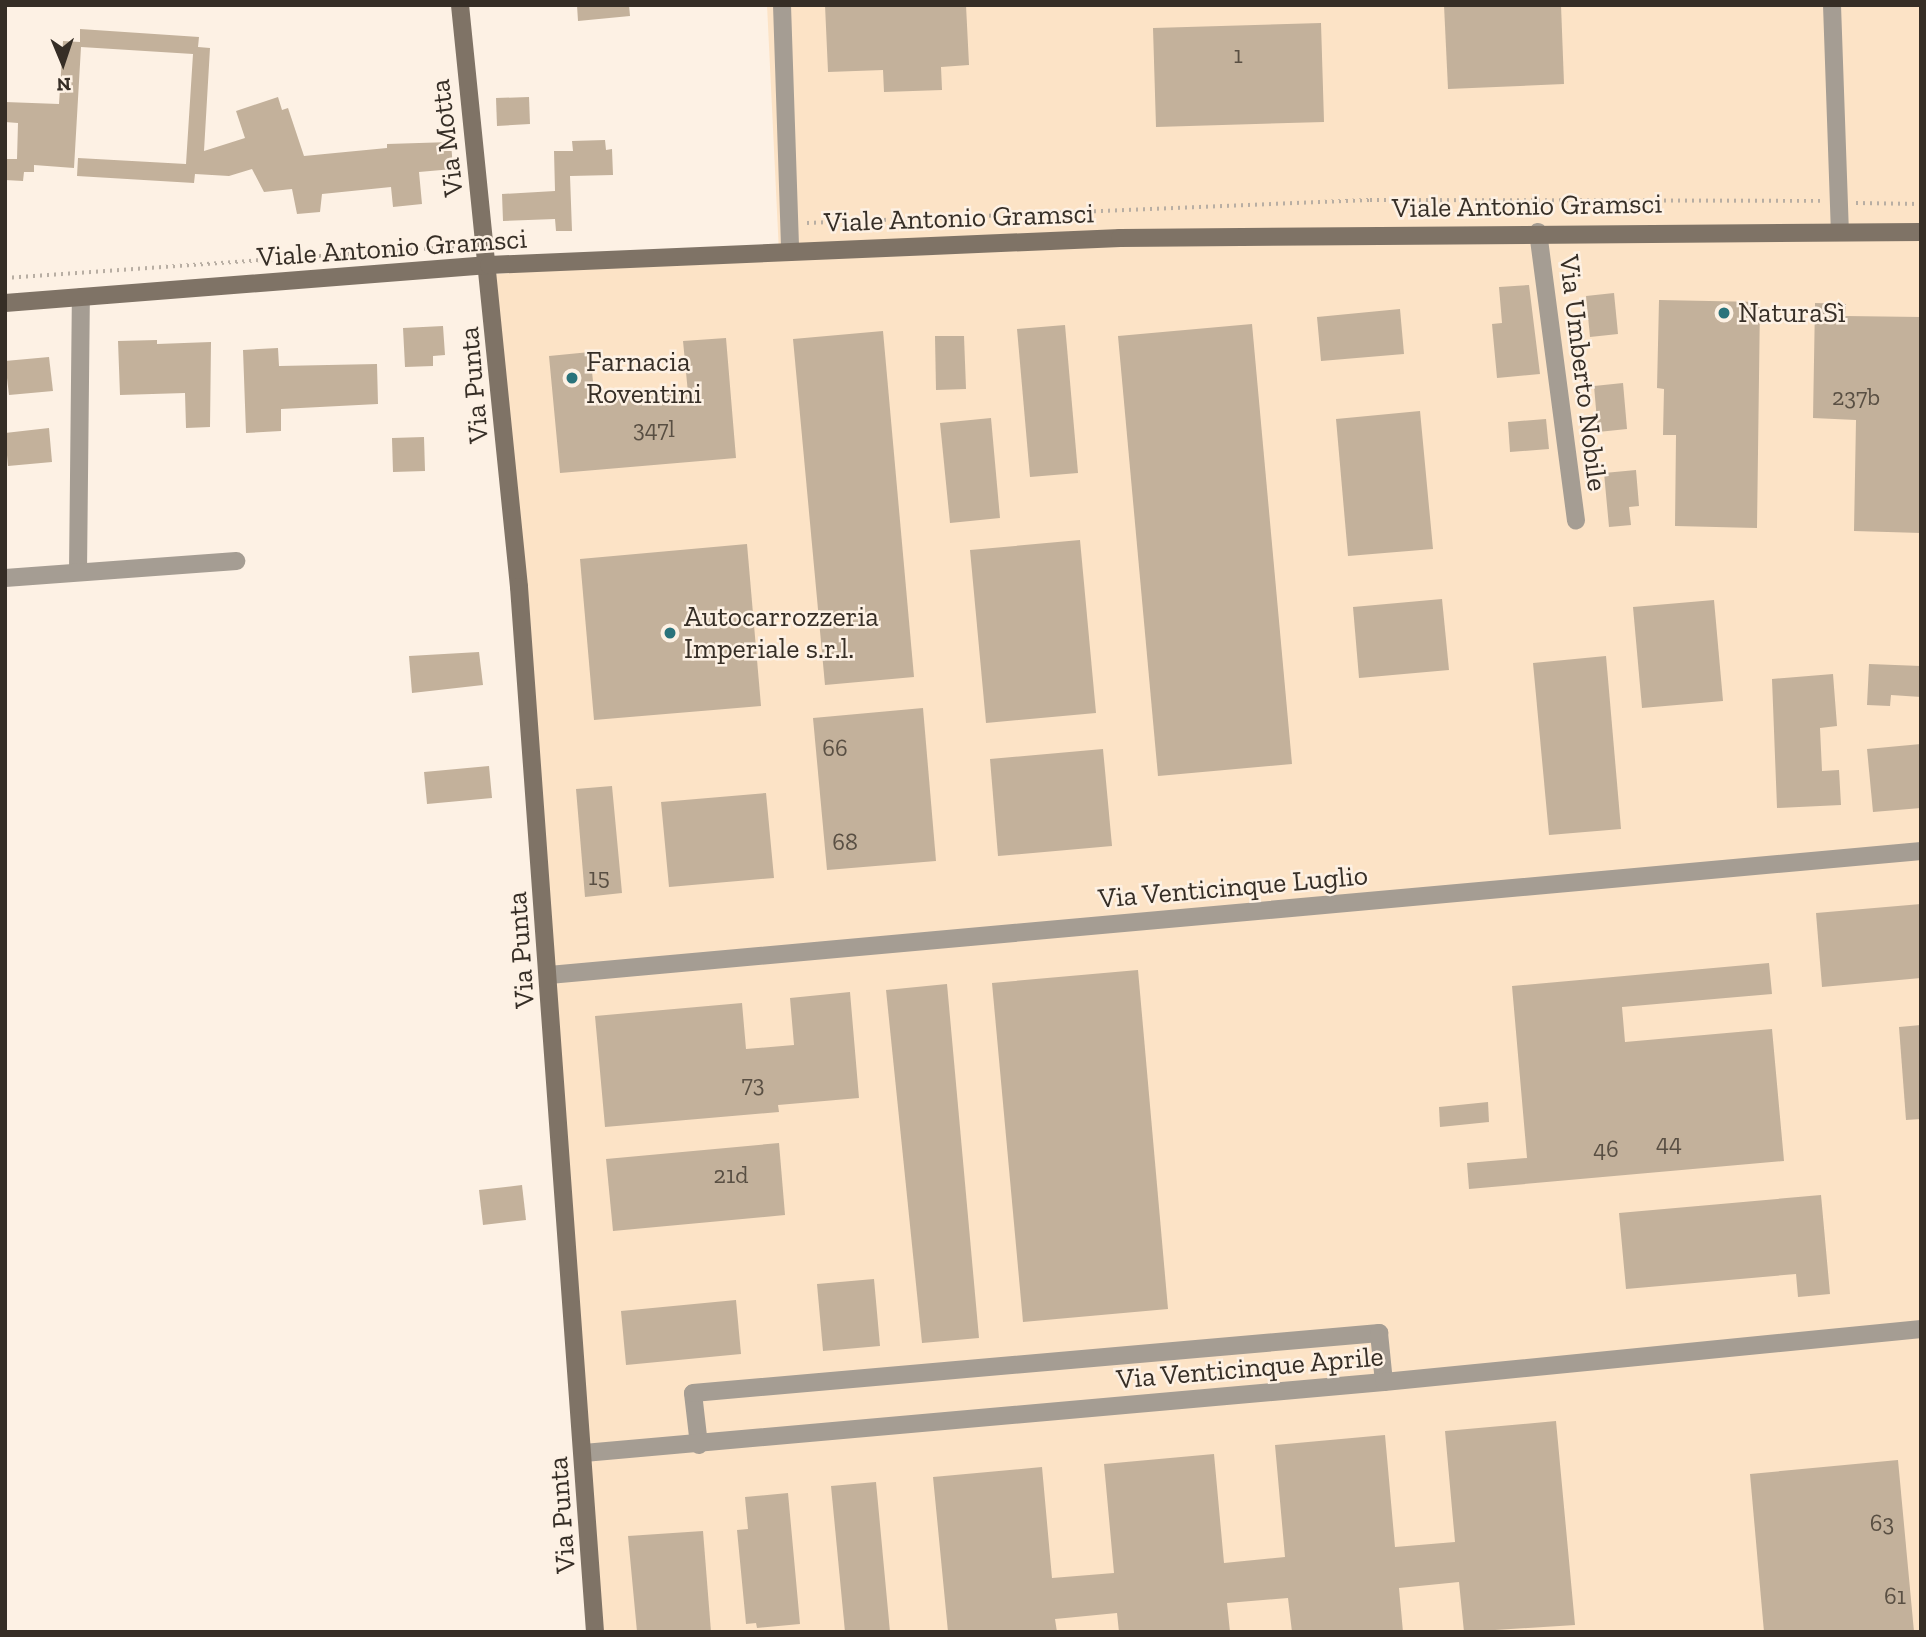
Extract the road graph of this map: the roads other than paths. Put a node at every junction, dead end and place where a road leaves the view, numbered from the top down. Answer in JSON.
{"nodes":[{"id":1,"x":460,"y":5,"type":"edge"},
{"id":2,"x":782,"y":5,"type":"edge"},
{"id":3,"x":1832,"y":5,"type":"edge"},
{"id":4,"x":1840,"y":230,"type":"junction"},
{"id":5,"x":1538,"y":232,"type":"junction"},
{"id":6,"x":1920,"y":232,"type":"edge"},
{"id":7,"x":790,"y":252,"type":"junction"},
{"id":8,"x":489,"y":265,"type":"junction"},
{"id":9,"x":81,"y":297,"type":"junction"},
{"id":10,"x":5,"y":303,"type":"edge"},
{"id":11,"x":1576,"y":521,"type":"dead end"},
{"id":12,"x":236,"y":561,"type":"dead end"},
{"id":13,"x":78,"y":572,"type":"junction"},
{"id":14,"x":5,"y":578,"type":"edge"},
{"id":15,"x":1921,"y":851,"type":"edge"},
{"id":16,"x":549,"y":975,"type":"junction"},
{"id":17,"x":1921,"y":1329,"type":"edge"},
{"id":18,"x":1384,"y":1382,"type":"junction"},
{"id":19,"x":699,"y":1445,"type":"junction"},
{"id":20,"x":584,"y":1453,"type":"junction"},
{"id":21,"x":596,"y":1632,"type":"edge"}],
"edges":[{"from":1,"to":8,"type":"street","name":"Via Motta"},
{"from":2,"to":7,"type":"street"},
{"from":3,"to":4,"type":"street"},
{"from":4,"to":5,"type":"street","name":"Viale Antonio Gramsci"},
{"from":4,"to":6,"type":"street","name":"Viale Antonio Gramsci"},
{"from":5,"to":7,"type":"street","name":"Viale Antonio Gramsci"},
{"from":5,"to":11,"type":"street","name":"Via Umberto Nobile"},
{"from":7,"to":8,"type":"street","name":"Viale Antonio Gramsci"},
{"from":8,"to":9,"type":"street","name":"Viale Antonio Gramsci"},
{"from":8,"to":16,"type":"street","name":"Via Punta"},
{"from":9,"to":10,"type":"street","name":"Viale Antonio Gramsci"},
{"from":9,"to":13,"type":"street"},
{"from":12,"to":13,"type":"street"},
{"from":13,"to":14,"type":"street"},
{"from":15,"to":16,"type":"street","name":"Via Venticinque Luglio"},
{"from":16,"to":20,"type":"street","name":"Via Punta"},
{"from":17,"to":18,"type":"street","name":"Via Venticinque Aprile"},
{"from":18,"to":19,"type":"street","name":"Via Venticinque Aprile"},
{"from":18,"to":19,"type":"street"},
{"from":19,"to":20,"type":"street","name":"Via Venticinque Aprile"},
{"from":20,"to":21,"type":"street","name":"Via Punta"}]}
